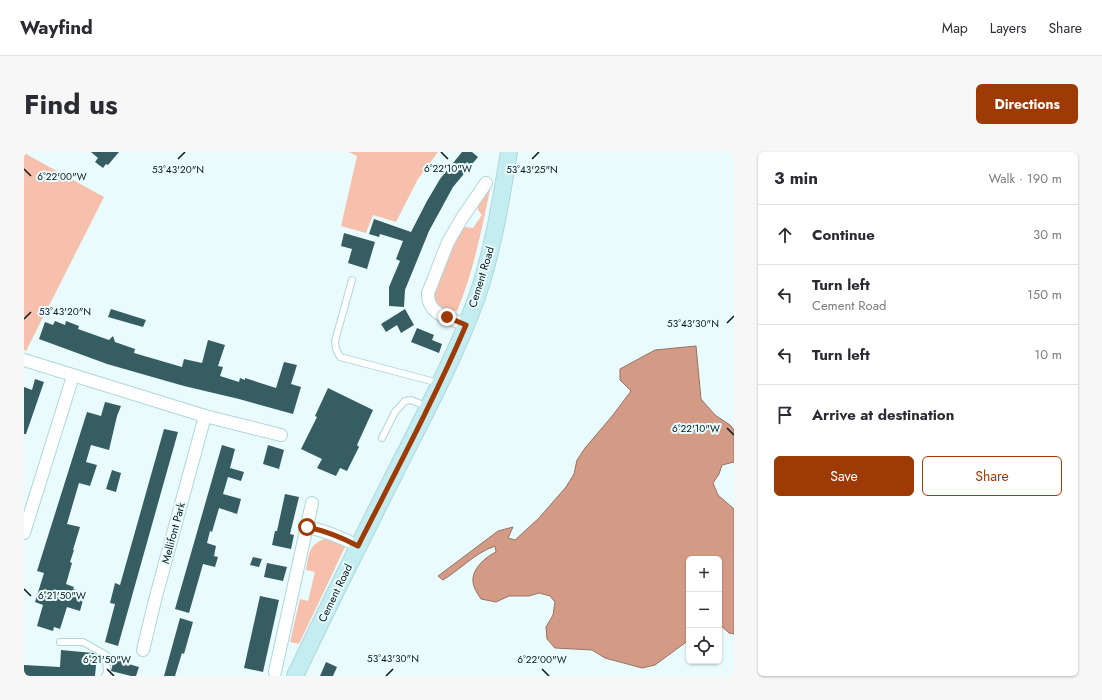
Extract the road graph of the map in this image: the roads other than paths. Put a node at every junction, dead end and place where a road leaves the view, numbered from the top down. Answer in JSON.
{"nodes":[{"id":1,"x":509,"y":152,"type":"edge"},
{"id":2,"x":486,"y":183,"type":"dead end"},
{"id":3,"x":352,"y":280,"type":"dead end"},
{"id":4,"x":466,"y":325,"type":"junction"},
{"id":5,"x":24,"y":360,"type":"edge"},
{"id":6,"x":73,"y":376,"type":"junction"},
{"id":7,"x":439,"y":383,"type":"junction"},
{"id":8,"x":428,"y":407,"type":"junction"},
{"id":9,"x":205,"y":416,"type":"junction"},
{"id":10,"x":281,"y":435,"type":"dead end"},
{"id":11,"x":382,"y":438,"type":"dead end"},
{"id":12,"x":312,"y":504,"type":"dead end"},
{"id":13,"x":307,"y":527,"type":"junction"},
{"id":14,"x":24,"y":533,"type":"edge"},
{"id":15,"x":358,"y":546,"type":"junction"},
{"id":16,"x":60,"y":642,"type":"dead end"},
{"id":17,"x":143,"y":650,"type":"dead end"},
{"id":18,"x":275,"y":672,"type":"dead end"},
{"id":19,"x":105,"y":676,"type":"edge"},
{"id":20,"x":295,"y":676,"type":"edge"}],
"edges":[{"from":1,"to":4,"type":"street","name":"Cement Road"},
{"from":2,"to":4,"type":"street"},
{"from":3,"to":7,"type":"lane"},
{"from":4,"to":7,"type":"street","name":"Cement Road"},
{"from":5,"to":6,"type":"street"},
{"from":6,"to":9,"type":"street"},
{"from":6,"to":14,"type":"street"},
{"from":7,"to":8,"type":"street","name":"Cement Road"},
{"from":8,"to":11,"type":"lane"},
{"from":8,"to":15,"type":"street","name":"Cement Road"},
{"from":9,"to":10,"type":"street"},
{"from":9,"to":17,"type":"street","name":"Mellifont Park"},
{"from":12,"to":13,"type":"street"},
{"from":13,"to":15,"type":"street"},
{"from":13,"to":18,"type":"street"},
{"from":15,"to":20,"type":"street","name":"Cement Road"},
{"from":16,"to":19,"type":"lane"}]}
